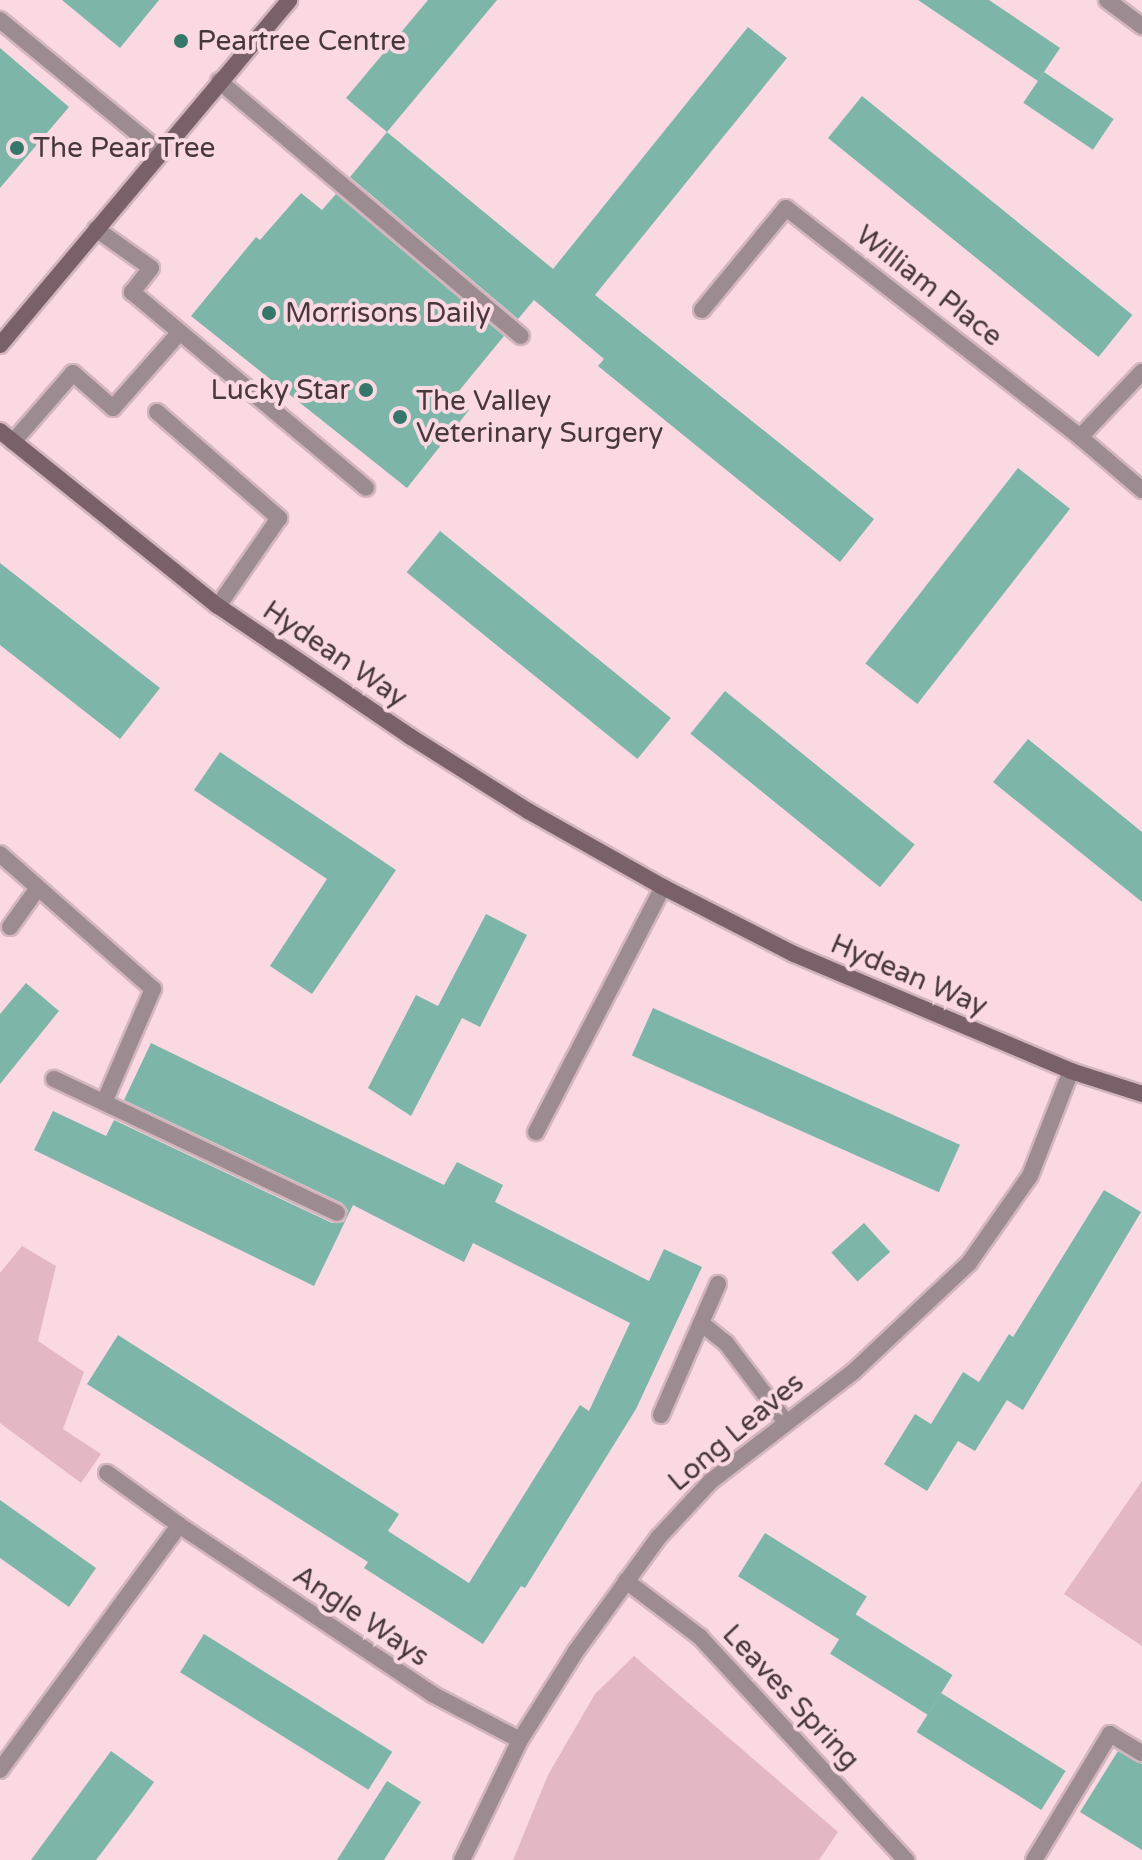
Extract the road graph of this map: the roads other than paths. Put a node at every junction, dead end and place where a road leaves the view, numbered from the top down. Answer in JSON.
{"nodes":[{"id":1,"x":289,"y":0,"type":"edge"},
{"id":2,"x":1107,"y":0,"type":"edge"},
{"id":3,"x":0,"y":20,"type":"edge"},
{"id":4,"x":1142,"y":26,"type":"edge"},
{"id":5,"x":219,"y":81,"type":"junction"},
{"id":6,"x":160,"y":152,"type":"junction"},
{"id":7,"x":96,"y":229,"type":"junction"},
{"id":8,"x":702,"y":310,"type":"dead end"},
{"id":9,"x":180,"y":332,"type":"junction"},
{"id":10,"x":521,"y":336,"type":"dead end"},
{"id":11,"x":0,"y":345,"type":"edge"},
{"id":12,"x":1142,"y":372,"type":"edge"},
{"id":13,"x":157,"y":412,"type":"dead end"},
{"id":14,"x":7,"y":437,"type":"edge"},
{"id":15,"x":1080,"y":437,"type":"junction"},
{"id":16,"x":366,"y":488,"type":"dead end"},
{"id":17,"x":1142,"y":490,"type":"edge"},
{"id":18,"x":218,"y":606,"type":"junction"},
{"id":19,"x":0,"y":854,"type":"edge"},
{"id":20,"x":663,"y":887,"type":"junction"},
{"id":21,"x":38,"y":888,"type":"junction"},
{"id":22,"x":10,"y":927,"type":"dead end"},
{"id":23,"x":1071,"y":1071,"type":"junction"},
{"id":24,"x":54,"y":1079,"type":"dead end"},
{"id":25,"x":1142,"y":1094,"type":"edge"},
{"id":26,"x":104,"y":1102,"type":"junction"},
{"id":27,"x":536,"y":1132,"type":"dead end"},
{"id":28,"x":337,"y":1213,"type":"dead end"},
{"id":29,"x":718,"y":1284,"type":"dead end"},
{"id":30,"x":701,"y":1323,"type":"junction"},
{"id":31,"x":661,"y":1415,"type":"dead end"},
{"id":32,"x":785,"y":1421,"type":"junction"},
{"id":33,"x":107,"y":1473,"type":"dead end"},
{"id":34,"x":179,"y":1525,"type":"junction"},
{"id":35,"x":626,"y":1581,"type":"junction"},
{"id":36,"x":520,"y":1740,"type":"junction"},
{"id":37,"x":1142,"y":1753,"type":"edge"},
{"id":38,"x":0,"y":1770,"type":"edge"},
{"id":39,"x":462,"y":1860,"type":"edge"},
{"id":40,"x":906,"y":1860,"type":"edge"},
{"id":41,"x":1034,"y":1860,"type":"edge"}],
"edges":[{"from":1,"to":5,"type":"street"},
{"from":2,"to":4,"type":"street"},
{"from":3,"to":6,"type":"street"},
{"from":5,"to":6,"type":"street"},
{"from":5,"to":10,"type":"street"},
{"from":6,"to":7,"type":"street"},
{"from":7,"to":9,"type":"street"},
{"from":7,"to":11,"type":"street"},
{"from":8,"to":15,"type":"street","name":"William Place"},
{"from":9,"to":14,"type":"street"},
{"from":9,"to":16,"type":"street"},
{"from":12,"to":15,"type":"street"},
{"from":13,"to":18,"type":"street"},
{"from":14,"to":18,"type":"street","name":"Hydean Way"},
{"from":15,"to":17,"type":"street","name":"William Place"},
{"from":18,"to":20,"type":"street","name":"Hydean Way"},
{"from":19,"to":21,"type":"street"},
{"from":20,"to":23,"type":"street","name":"Hydean Way"},
{"from":20,"to":27,"type":"street"},
{"from":21,"to":22,"type":"street"},
{"from":21,"to":26,"type":"street"},
{"from":23,"to":25,"type":"street","name":"Hydean Way"},
{"from":23,"to":32,"type":"street","name":"Long Leaves"},
{"from":24,"to":26,"type":"street"},
{"from":26,"to":28,"type":"street"},
{"from":29,"to":30,"type":"street"},
{"from":30,"to":31,"type":"street"},
{"from":30,"to":32,"type":"street"},
{"from":32,"to":35,"type":"street","name":"Long Leaves"},
{"from":33,"to":34,"type":"street","name":"Angle Ways"},
{"from":34,"to":36,"type":"street","name":"Angle Ways"},
{"from":34,"to":38,"type":"street"},
{"from":35,"to":36,"type":"street","name":"Long Leaves"},
{"from":35,"to":40,"type":"street","name":"Leaves Spring"},
{"from":36,"to":39,"type":"street","name":"Long Leaves"},
{"from":37,"to":41,"type":"street"}]}
